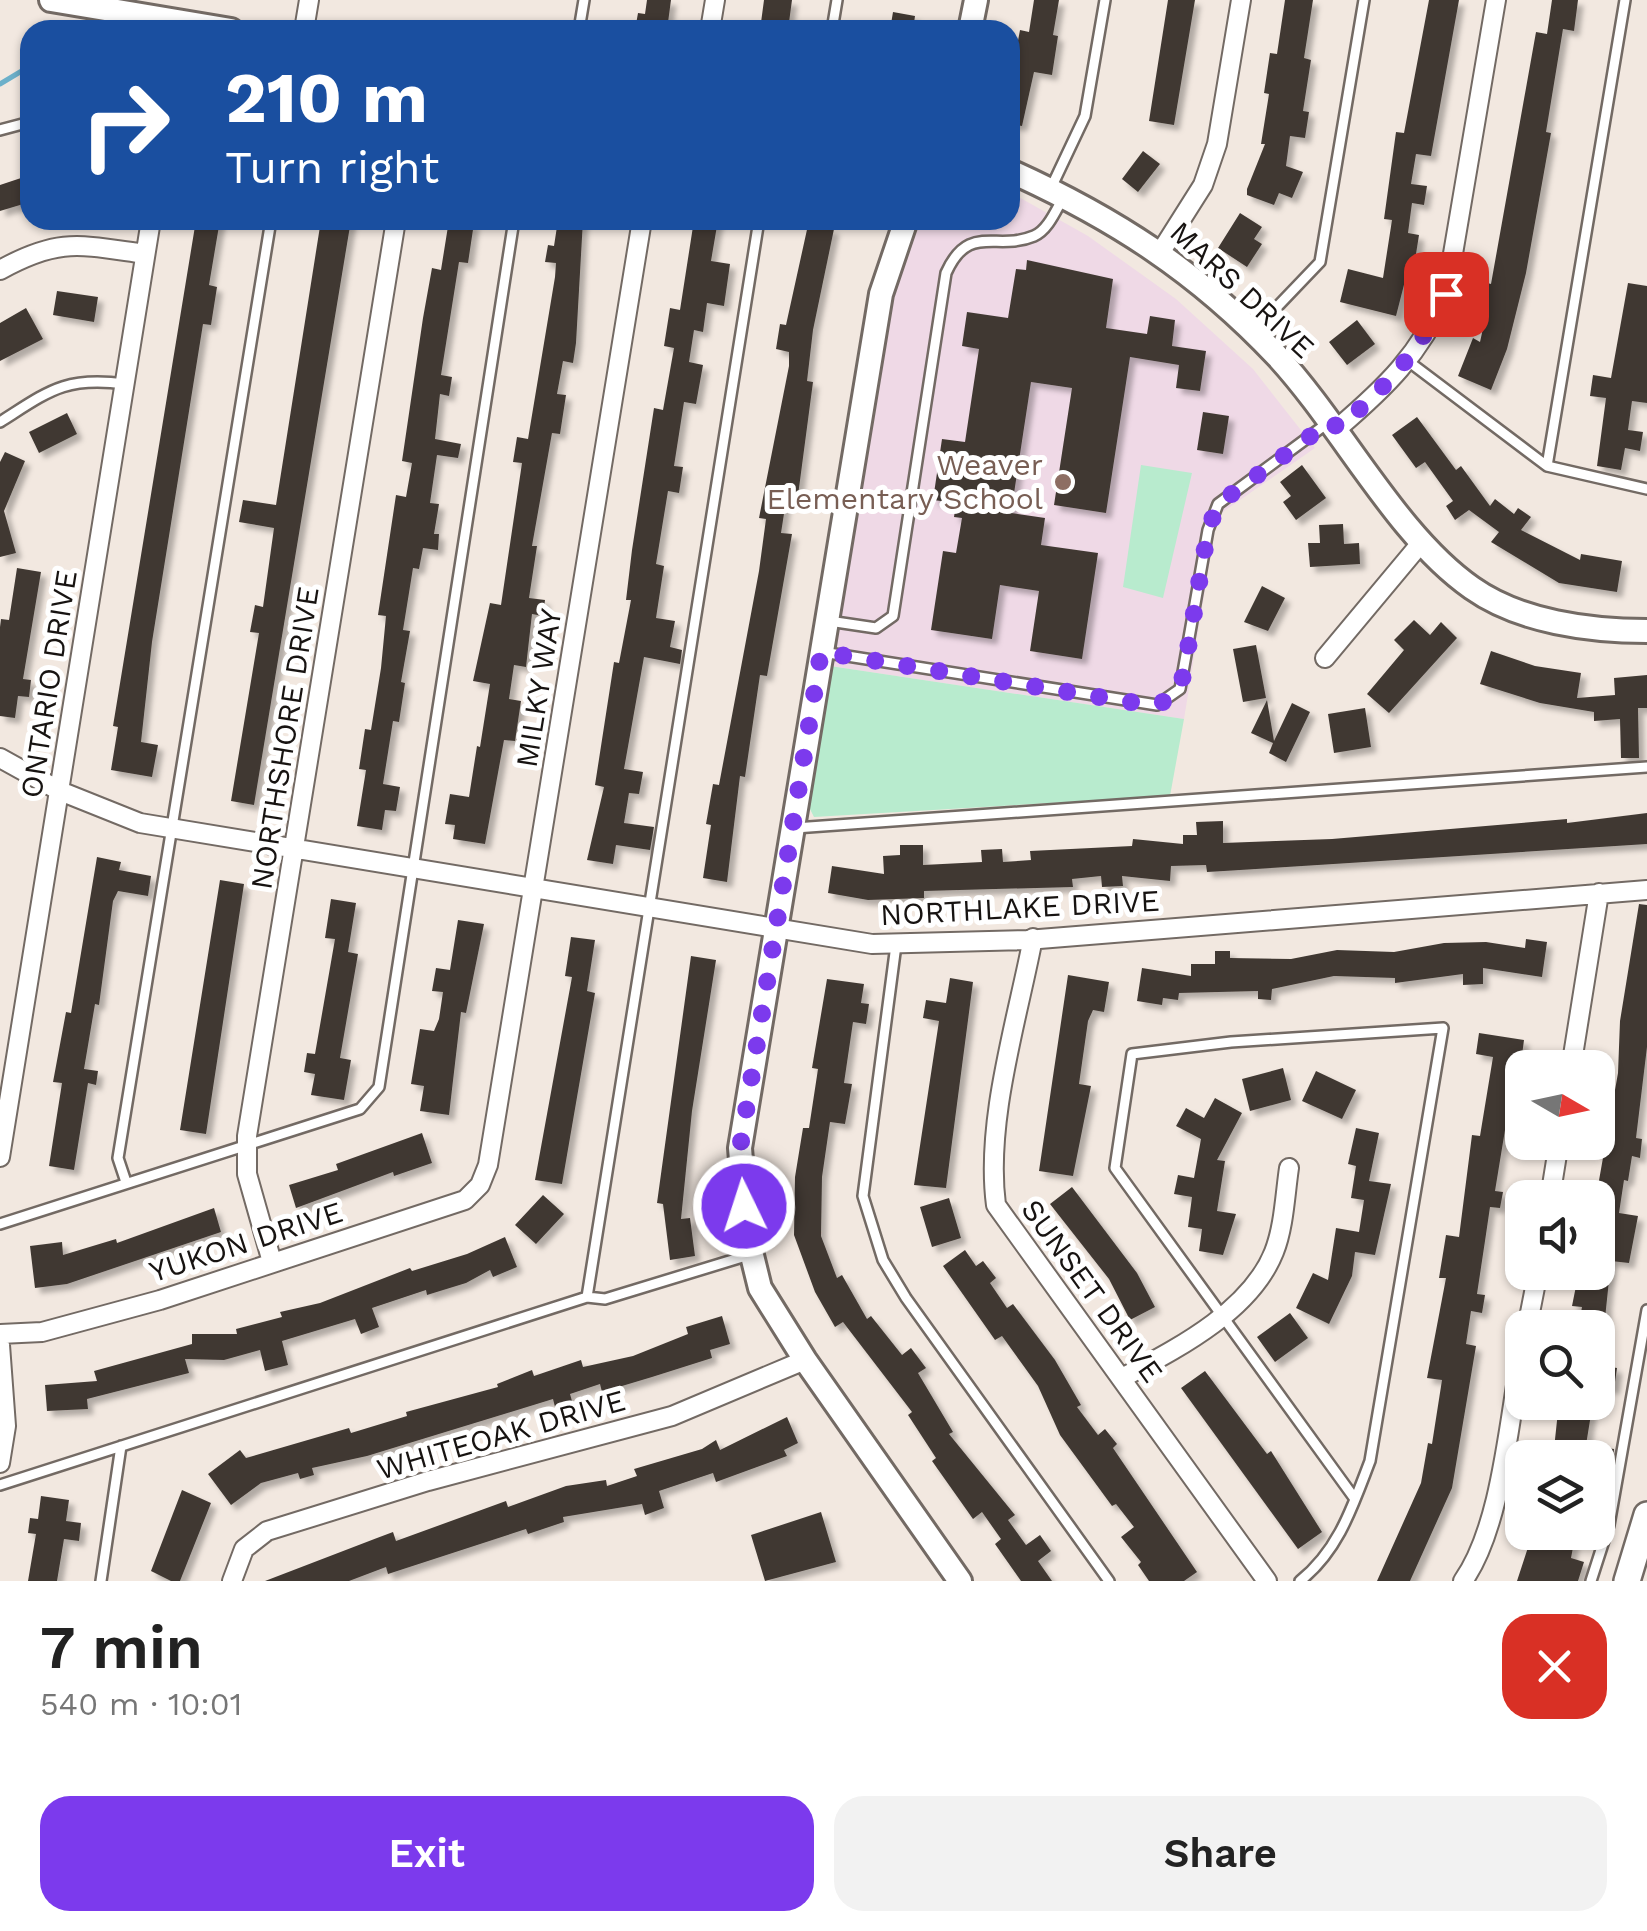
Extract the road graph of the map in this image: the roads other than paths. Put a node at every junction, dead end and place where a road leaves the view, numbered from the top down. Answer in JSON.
{"nodes":[{"id":1,"x":50,"y":0,"type":"edge"},
{"id":2,"x":1105,"y":0,"type":"edge"},
{"id":3,"x":1241,"y":0,"type":"edge"},
{"id":4,"x":1364,"y":0,"type":"edge"},
{"id":5,"x":1496,"y":0,"type":"edge"},
{"id":6,"x":1625,"y":0,"type":"edge"},
{"id":7,"x":152,"y":20,"type":"edge"},
{"id":8,"x":1020,"y":175,"type":"edge"},
{"id":9,"x":1058,"y":192,"type":"junction"},
{"id":10,"x":149,"y":230,"type":"edge"},
{"id":11,"x":270,"y":230,"type":"edge"},
{"id":12,"x":394,"y":230,"type":"edge"},
{"id":13,"x":512,"y":230,"type":"edge"},
{"id":14,"x":640,"y":230,"type":"edge"},
{"id":15,"x":757,"y":230,"type":"edge"},
{"id":16,"x":903,"y":230,"type":"edge"},
{"id":17,"x":1160,"y":253,"type":"junction"},
{"id":18,"x":145,"y":254,"type":"junction"},
{"id":19,"x":0,"y":270,"type":"edge"},
{"id":20,"x":1252,"y":333,"type":"junction"},
{"id":21,"x":1408,"y":361,"type":"junction"},
{"id":22,"x":125,"y":384,"type":"junction"},
{"id":23,"x":0,"y":422,"type":"edge"},
{"id":24,"x":1334,"y":424,"type":"junction"},
{"id":25,"x":1547,"y":466,"type":"junction"},
{"id":26,"x":1647,"y":489,"type":"edge"},
{"id":27,"x":1422,"y":543,"type":"junction"},
{"id":28,"x":826,"y":620,"type":"junction"},
{"id":29,"x":1647,"y":630,"type":"edge"},
{"id":30,"x":821,"y":652,"type":"junction"},
{"id":31,"x":1325,"y":658,"type":"dead end"},
{"id":32,"x":0,"y":758,"type":"edge"},
{"id":33,"x":1647,"y":767,"type":"edge"},
{"id":34,"x":60,"y":791,"type":"junction"},
{"id":35,"x":792,"y":828,"type":"junction"},
{"id":36,"x":172,"y":829,"type":"junction"},
{"id":37,"x":295,"y":851,"type":"junction"},
{"id":38,"x":412,"y":870,"type":"junction"},
{"id":39,"x":1647,"y":890,"type":"edge"},
{"id":40,"x":534,"y":891,"type":"junction"},
{"id":41,"x":1598,"y":893,"type":"junction"},
{"id":42,"x":648,"y":909,"type":"junction"},
{"id":43,"x":776,"y":930,"type":"junction"},
{"id":44,"x":1033,"y":938,"type":"junction"},
{"id":45,"x":896,"y":945,"type":"junction"},
{"id":46,"x":1574,"y":1050,"type":"edge"},
{"id":47,"x":247,"y":1146,"type":"junction"},
{"id":48,"x":0,"y":1157,"type":"edge"},
{"id":49,"x":488,"y":1165,"type":"joint"},
{"id":50,"x":1289,"y":1168,"type":"dead end"},
{"id":51,"x":126,"y":1182,"type":"junction"},
{"id":52,"x":0,"y":1224,"type":"edge"},
{"id":53,"x":752,"y":1254,"type":"junction"},
{"id":54,"x":272,"y":1262,"type":"junction"},
{"id":55,"x":587,"y":1296,"type":"junction"},
{"id":56,"x":1647,"y":1310,"type":"edge"},
{"id":57,"x":1224,"y":1313,"type":"junction"},
{"id":58,"x":0,"y":1334,"type":"edge"},
{"id":59,"x":0,"y":1344,"type":"edge"},
{"id":60,"x":805,"y":1360,"type":"junction"},
{"id":61,"x":1122,"y":1378,"type":"junction"},
{"id":62,"x":1509,"y":1420,"type":"edge"},
{"id":63,"x":121,"y":1446,"type":"junction"},
{"id":64,"x":0,"y":1463,"type":"edge"},
{"id":65,"x":0,"y":1485,"type":"edge"},
{"id":66,"x":1355,"y":1499,"type":"junction"},
{"id":67,"x":1647,"y":1515,"type":"edge"},
{"id":68,"x":100,"y":1581,"type":"edge"},
{"id":69,"x":232,"y":1581,"type":"edge"},
{"id":70,"x":960,"y":1581,"type":"edge"},
{"id":71,"x":1109,"y":1581,"type":"edge"},
{"id":72,"x":1268,"y":1581,"type":"edge"},
{"id":73,"x":1300,"y":1581,"type":"edge"},
{"id":74,"x":1463,"y":1581,"type":"edge"},
{"id":75,"x":1591,"y":1581,"type":"edge"},
{"id":76,"x":1627,"y":1581,"type":"edge"}],
"edges":[{"from":1,"to":7,"type":"street"},
{"from":2,"to":9,"type":"lane"},
{"from":3,"to":17,"type":"street"},
{"from":4,"to":20,"type":"lane"},
{"from":5,"to":21,"type":"street"},
{"from":6,"to":25,"type":"lane"},
{"from":8,"to":9,"type":"street","name":"MARS DRIVE"},
{"from":9,"to":17,"type":"street","name":"MARS DRIVE"},
{"from":9,"to":28,"type":"lane"},
{"from":10,"to":18,"type":"street","name":"ONTARIO DRIVE"},
{"from":11,"to":36,"type":"lane"},
{"from":12,"to":37,"type":"street","name":"NORTHSHORE DRIVE"},
{"from":13,"to":38,"type":"lane"},
{"from":14,"to":40,"type":"street","name":"MILKY WAY"},
{"from":15,"to":42,"type":"lane"},
{"from":16,"to":28,"type":"street"},
{"from":17,"to":20,"type":"street","name":"MARS DRIVE"},
{"from":18,"to":19,"type":"street"},
{"from":18,"to":22,"type":"street","name":"ONTARIO DRIVE"},
{"from":20,"to":24,"type":"street","name":"MARS DRIVE"},
{"from":21,"to":24,"type":"street"},
{"from":21,"to":25,"type":"lane"},
{"from":22,"to":23,"type":"lane"},
{"from":22,"to":34,"type":"street","name":"ONTARIO DRIVE"},
{"from":24,"to":27,"type":"street","name":"MARS DRIVE"},
{"from":24,"to":30,"type":"lane"},
{"from":25,"to":26,"type":"lane"},
{"from":27,"to":29,"type":"street","name":"MARS DRIVE"},
{"from":27,"to":31,"type":"street"},
{"from":28,"to":30,"type":"street"},
{"from":30,"to":35,"type":"street"},
{"from":32,"to":34,"type":"street","name":"NORTHLAKE DRIVE"},
{"from":33,"to":35,"type":"lane"},
{"from":34,"to":36,"type":"street","name":"NORTHLAKE DRIVE"},
{"from":34,"to":48,"type":"street","name":"ONTARIO DRIVE"},
{"from":35,"to":43,"type":"street"},
{"from":36,"to":37,"type":"street","name":"NORTHLAKE DRIVE"},
{"from":36,"to":51,"type":"lane"},
{"from":37,"to":38,"type":"street","name":"NORTHLAKE DRIVE"},
{"from":37,"to":47,"type":"street","name":"NORTHSHORE DRIVE"},
{"from":38,"to":40,"type":"street","name":"NORTHLAKE DRIVE"},
{"from":38,"to":47,"type":"lane"},
{"from":39,"to":41,"type":"street","name":"NORTHLAKE DRIVE"},
{"from":40,"to":42,"type":"street","name":"NORTHLAKE DRIVE"},
{"from":40,"to":49,"type":"street","name":"MILKY WAY"},
{"from":41,"to":44,"type":"street","name":"NORTHLAKE DRIVE"},
{"from":41,"to":46,"type":"street"},
{"from":42,"to":43,"type":"street","name":"NORTHLAKE DRIVE"},
{"from":42,"to":55,"type":"lane"},
{"from":43,"to":45,"type":"street","name":"NORTHLAKE DRIVE"},
{"from":43,"to":53,"type":"street"},
{"from":44,"to":45,"type":"street","name":"NORTHLAKE DRIVE"},
{"from":44,"to":61,"type":"street","name":"SUNSET DRIVE"},
{"from":45,"to":71,"type":"lane"},
{"from":47,"to":51,"type":"lane"},
{"from":47,"to":54,"type":"street","name":"NORTHSHORE DRIVE"},
{"from":49,"to":54,"type":"street","name":"YUKON DRIVE"},
{"from":50,"to":57,"type":"street"},
{"from":51,"to":52,"type":"lane"},
{"from":53,"to":55,"type":"lane"},
{"from":53,"to":60,"type":"street"},
{"from":54,"to":58,"type":"street","name":"YUKON DRIVE"},
{"from":55,"to":63,"type":"lane"},
{"from":56,"to":75,"type":"lane"},
{"from":57,"to":61,"type":"street"},
{"from":57,"to":66,"type":"lane"},
{"from":57,"to":66,"type":"lane"},
{"from":59,"to":64,"type":"street"},
{"from":60,"to":69,"type":"street","name":"WHITEOAK DRIVE"},
{"from":60,"to":70,"type":"street"},
{"from":61,"to":72,"type":"street","name":"SUNSET DRIVE"},
{"from":62,"to":74,"type":"street"},
{"from":63,"to":65,"type":"lane"},
{"from":63,"to":68,"type":"lane"},
{"from":66,"to":73,"type":"lane"},
{"from":67,"to":76,"type":"main road"}]}
